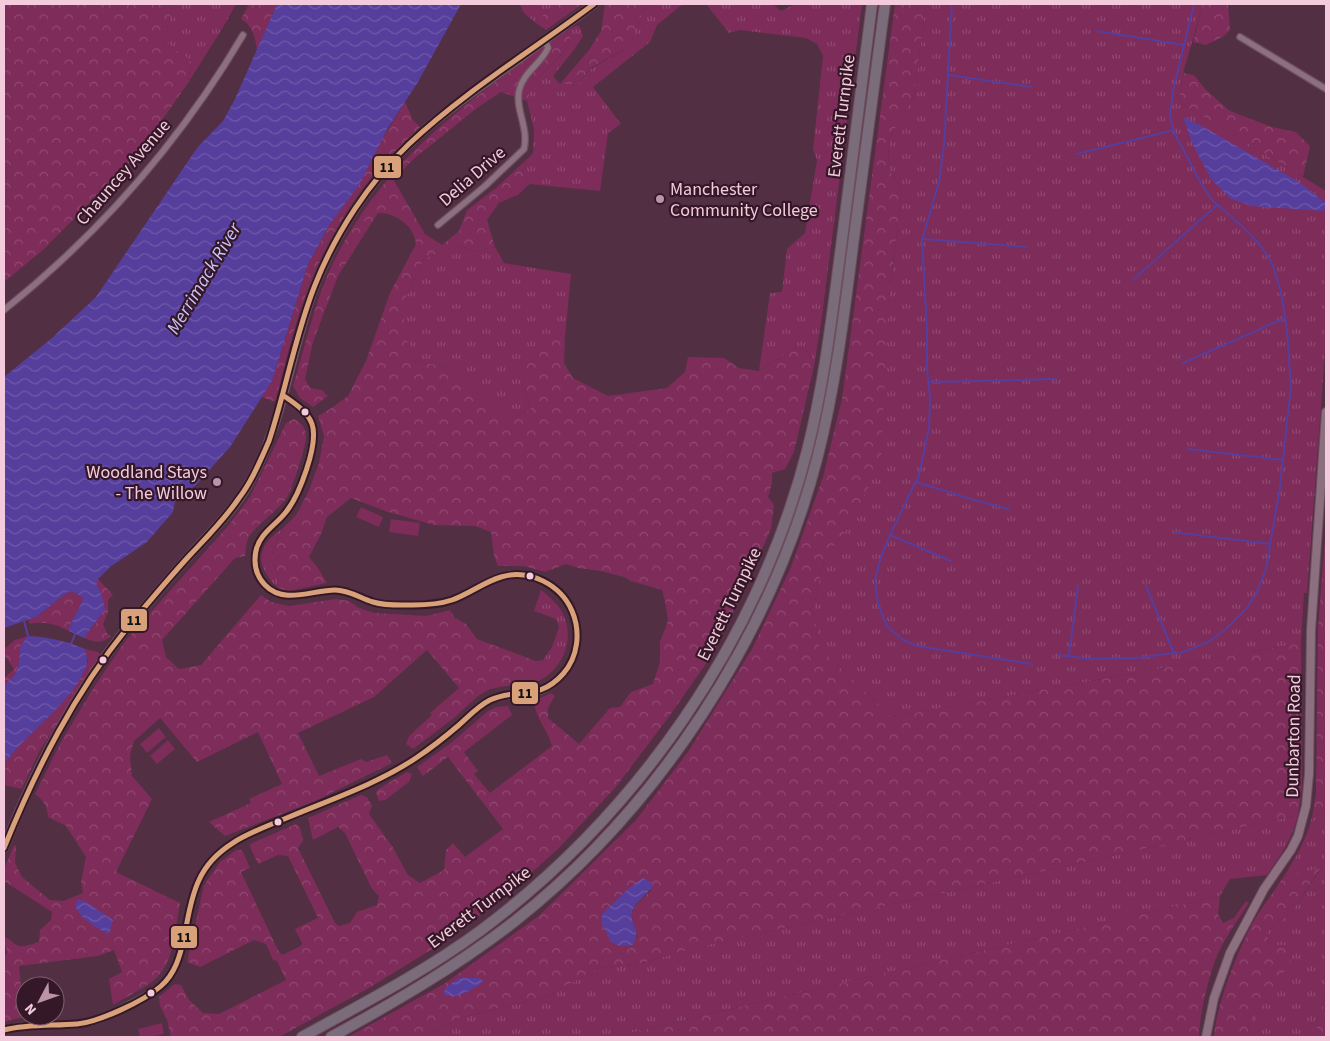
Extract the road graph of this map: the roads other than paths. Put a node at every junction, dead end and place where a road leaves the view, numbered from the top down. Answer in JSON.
{"nodes":[{"id":1,"x":594,"y":4,"type":"edge"},
{"id":2,"x":872,"y":4,"type":"edge"},
{"id":3,"x":885,"y":4,"type":"edge"},
{"id":4,"x":243,"y":35,"type":"dead end"},
{"id":5,"x":1240,"y":37,"type":"dead end"},
{"id":6,"x":544,"y":40,"type":"junction"},
{"id":7,"x":1326,"y":89,"type":"edge"},
{"id":8,"x":438,"y":225,"type":"dead end"},
{"id":9,"x":4,"y":310,"type":"edge"},
{"id":10,"x":284,"y":396,"type":"junction"},
{"id":11,"x":1326,"y":412,"type":"edge"},
{"id":12,"x":4,"y":848,"type":"edge"},
{"id":13,"x":4,"y":1030,"type":"edge"},
{"id":14,"x":302,"y":1037,"type":"edge"},
{"id":15,"x":331,"y":1037,"type":"edge"},
{"id":16,"x":1206,"y":1037,"type":"edge"}],
"edges":[{"from":1,"to":6,"type":"main road"},
{"from":2,"to":14,"type":"highway","name":"Everett Turnpike"},
{"from":3,"to":15,"type":"highway","name":"Everett Turnpike"},
{"from":4,"to":9,"type":"street","name":"Chauncey Avenue"},
{"from":5,"to":7,"type":"street"},
{"from":6,"to":8,"type":"street","name":"Delia Drive"},
{"from":6,"to":10,"type":"main road"},
{"from":10,"to":12,"type":"main road"},
{"from":10,"to":13,"type":"street"},
{"from":11,"to":16,"type":"main road","name":"Dunbarton Road"}]}
